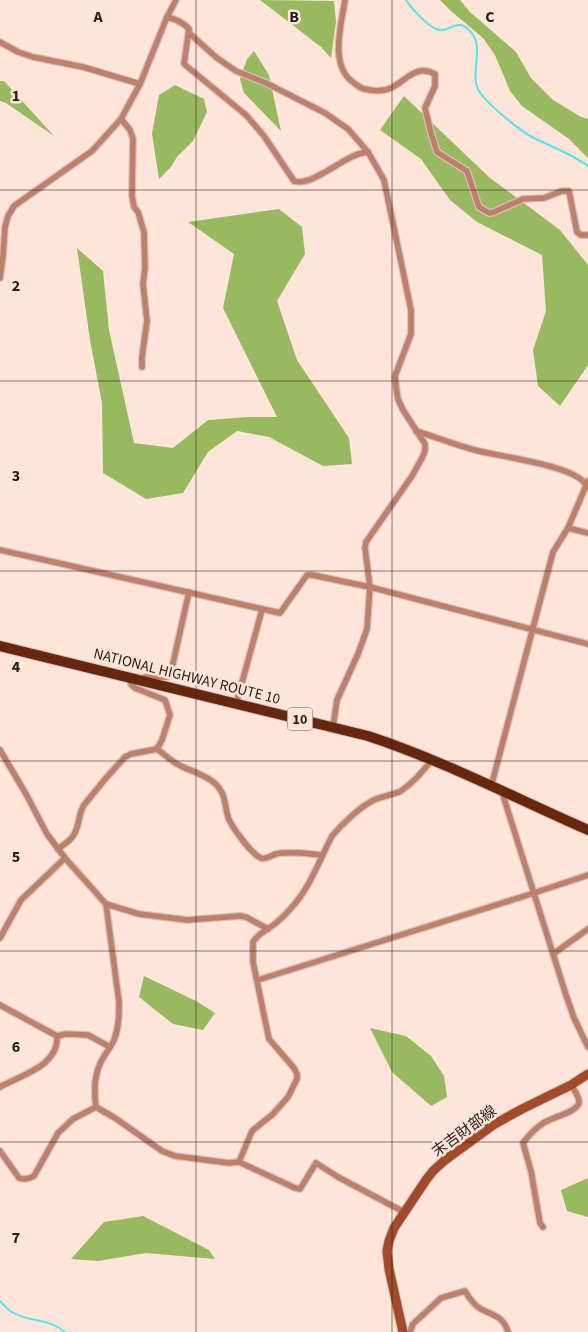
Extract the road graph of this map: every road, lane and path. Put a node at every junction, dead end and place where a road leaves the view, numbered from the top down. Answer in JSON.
{"nodes":[{"id":1,"x":176,"y":0,"type":"edge"},
{"id":2,"x":345,"y":0,"type":"edge"},
{"id":3,"x":167,"y":17,"type":"junction"},
{"id":4,"x":189,"y":33,"type":"junction"},
{"id":5,"x":0,"y":42,"type":"edge"},
{"id":6,"x":140,"y":84,"type":"junction"},
{"id":7,"x":121,"y":119,"type":"junction"},
{"id":8,"x":368,"y":152,"type":"junction"},
{"id":9,"x":588,"y":235,"type":"edge"},
{"id":10,"x":0,"y":278,"type":"edge"},
{"id":11,"x":142,"y":367,"type":"dead end"},
{"id":12,"x":416,"y":431,"type":"junction"},
{"id":13,"x":587,"y":483,"type":"edge"},
{"id":14,"x":568,"y":528,"type":"junction"},
{"id":15,"x":588,"y":533,"type":"edge"},
{"id":16,"x":0,"y":550,"type":"edge"},
{"id":17,"x":370,"y":587,"type":"junction"},
{"id":18,"x":188,"y":592,"type":"junction"},
{"id":19,"x":262,"y":610,"type":"junction"},
{"id":20,"x":532,"y":630,"type":"junction"},
{"id":21,"x":588,"y":644,"type":"edge"},
{"id":22,"x":0,"y":646,"type":"edge"},
{"id":23,"x":135,"y":679,"type":"junction"},
{"id":24,"x":236,"y":704,"type":"junction"},
{"id":25,"x":332,"y":726,"type":"junction"},
{"id":26,"x":157,"y":749,"type":"junction"},
{"id":27,"x":0,"y":750,"type":"edge"},
{"id":28,"x":432,"y":760,"type":"junction"},
{"id":29,"x":491,"y":786,"type":"junction"},
{"id":30,"x":502,"y":792,"type":"junction"},
{"id":31,"x":588,"y":830,"type":"edge"},
{"id":32,"x":58,"y":849,"type":"junction"},
{"id":33,"x":322,"y":855,"type":"junction"},
{"id":34,"x":65,"y":858,"type":"junction"},
{"id":35,"x":588,"y":875,"type":"edge"},
{"id":36,"x":534,"y":893,"type":"junction"},
{"id":37,"x":106,"y":904,"type":"junction"},
{"id":38,"x":268,"y":929,"type":"junction"},
{"id":39,"x":588,"y":929,"type":"edge"},
{"id":40,"x":0,"y":938,"type":"edge"},
{"id":41,"x":553,"y":954,"type":"junction"},
{"id":42,"x":258,"y":980,"type":"junction"},
{"id":43,"x":0,"y":1005,"type":"edge"},
{"id":44,"x":58,"y":1036,"type":"junction"},
{"id":45,"x":110,"y":1047,"type":"junction"},
{"id":46,"x":588,"y":1047,"type":"edge"},
{"id":47,"x":588,"y":1074,"type":"edge"},
{"id":48,"x":572,"y":1085,"type":"junction"},
{"id":49,"x":0,"y":1086,"type":"edge"},
{"id":50,"x":96,"y":1107,"type":"junction"},
{"id":51,"x":0,"y":1151,"type":"edge"},
{"id":52,"x":239,"y":1162,"type":"junction"},
{"id":53,"x":404,"y":1212,"type":"junction"},
{"id":54,"x":543,"y":1228,"type":"dead end"},
{"id":55,"x":403,"y":1332,"type":"edge"},
{"id":56,"x":410,"y":1332,"type":"edge"},
{"id":57,"x":508,"y":1332,"type":"edge"}],
"edges":[{"from":1,"to":3,"type":"street"},
{"from":2,"to":9,"type":"street"},
{"from":3,"to":4,"type":"street"},
{"from":3,"to":6,"type":"street"},
{"from":4,"to":8,"type":"street"},
{"from":4,"to":8,"type":"street"},
{"from":5,"to":6,"type":"street"},
{"from":6,"to":7,"type":"street"},
{"from":7,"to":10,"type":"street"},
{"from":7,"to":11,"type":"street"},
{"from":8,"to":12,"type":"street"},
{"from":12,"to":13,"type":"street"},
{"from":12,"to":17,"type":"street"},
{"from":13,"to":14,"type":"street"},
{"from":14,"to":15,"type":"street"},
{"from":14,"to":20,"type":"street"},
{"from":16,"to":18,"type":"street"},
{"from":17,"to":19,"type":"street"},
{"from":17,"to":20,"type":"street"},
{"from":17,"to":25,"type":"street"},
{"from":18,"to":19,"type":"street"},
{"from":18,"to":23,"type":"street"},
{"from":19,"to":24,"type":"street"},
{"from":20,"to":21,"type":"street"},
{"from":20,"to":29,"type":"street"},
{"from":22,"to":23,"type":"highway","name":"NATIONAL HIGHWAY ROUTE 10","number":"10"},
{"from":23,"to":24,"type":"highway","name":"NATIONAL HIGHWAY ROUTE 10","number":"10"},
{"from":23,"to":26,"type":"street"},
{"from":24,"to":25,"type":"highway","name":"NATIONAL HIGHWAY ROUTE 10","number":"10"},
{"from":25,"to":28,"type":"highway","name":"NATIONAL HIGHWAY ROUTE 10","number":"10"},
{"from":26,"to":32,"type":"street"},
{"from":26,"to":33,"type":"street"},
{"from":27,"to":32,"type":"street"},
{"from":28,"to":29,"type":"highway","name":"NATIONAL HIGHWAY ROUTE 10","number":"10"},
{"from":28,"to":33,"type":"street"},
{"from":29,"to":30,"type":"highway","name":"NATIONAL HIGHWAY ROUTE 10","number":"10"},
{"from":30,"to":31,"type":"highway","name":"NATIONAL HIGHWAY ROUTE 10","number":"10"},
{"from":30,"to":36,"type":"street"},
{"from":32,"to":34,"type":"street"},
{"from":33,"to":38,"type":"street"},
{"from":34,"to":37,"type":"street"},
{"from":34,"to":40,"type":"street"},
{"from":35,"to":36,"type":"street"},
{"from":36,"to":41,"type":"street"},
{"from":36,"to":42,"type":"street"},
{"from":37,"to":38,"type":"street"},
{"from":37,"to":45,"type":"street"},
{"from":38,"to":42,"type":"street"},
{"from":39,"to":41,"type":"street"},
{"from":41,"to":46,"type":"street"},
{"from":42,"to":52,"type":"street"},
{"from":43,"to":44,"type":"street"},
{"from":44,"to":45,"type":"street"},
{"from":44,"to":49,"type":"street"},
{"from":45,"to":50,"type":"street"},
{"from":47,"to":48,"type":"main road","name":"末吉財部線"},
{"from":48,"to":53,"type":"main road","name":"末吉財部線"},
{"from":48,"to":54,"type":"street"},
{"from":50,"to":51,"type":"street"},
{"from":50,"to":52,"type":"street"},
{"from":52,"to":53,"type":"street"},
{"from":53,"to":55,"type":"main road","name":"末吉財部線"},
{"from":56,"to":57,"type":"street"}]}
